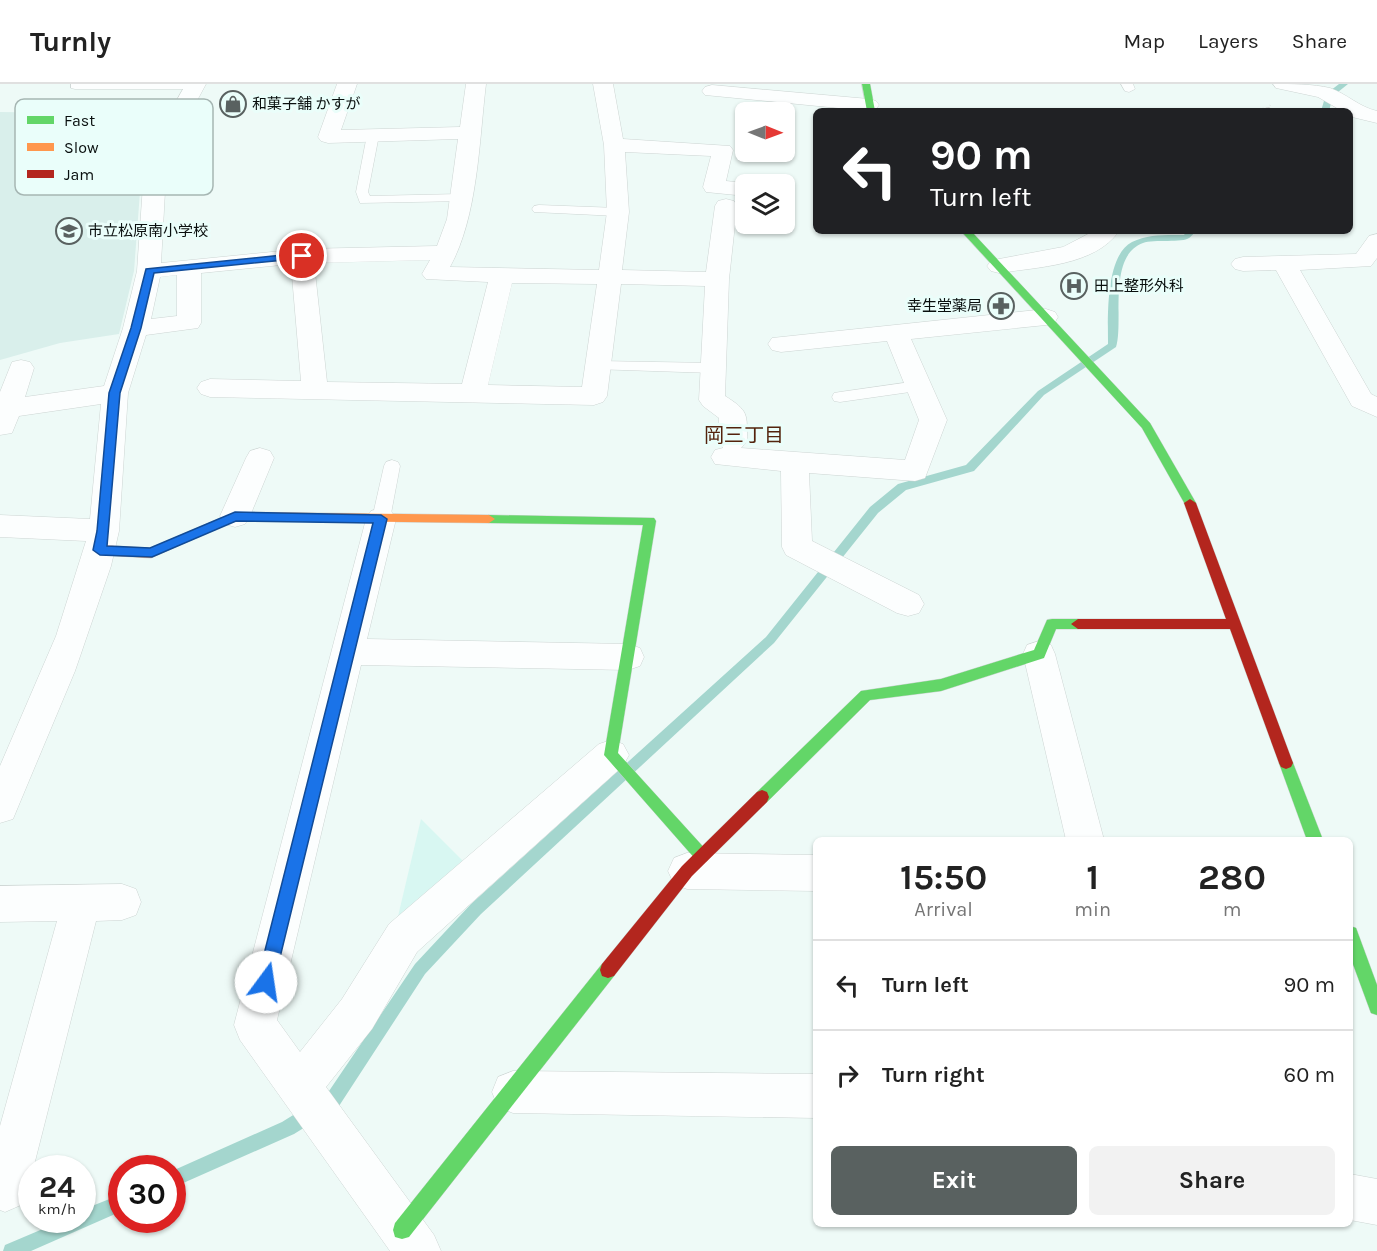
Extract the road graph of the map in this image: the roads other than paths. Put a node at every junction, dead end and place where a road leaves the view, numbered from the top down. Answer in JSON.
{"nodes":[{"id":1,"x":347,"y":84,"type":"edge"},
{"id":2,"x":476,"y":84,"type":"edge"},
{"id":3,"x":603,"y":84,"type":"edge"},
{"id":4,"x":866,"y":84,"type":"edge"},
{"id":5,"x":1283,"y":84,"type":"edge"},
{"id":6,"x":195,"y":85,"type":"edge"},
{"id":7,"x":75,"y":86,"type":"dead end"},
{"id":8,"x":712,"y":91,"type":"dead end"},
{"id":9,"x":187,"y":99,"type":"edge"},
{"id":10,"x":870,"y":108,"type":"edge"},
{"id":11,"x":1351,"y":108,"type":"edge"},
{"id":12,"x":1353,"y":109,"type":"edge"},
{"id":13,"x":1377,"y":117,"type":"edge"},
{"id":14,"x":469,"y":133,"type":"junction"},
{"id":15,"x":373,"y":135,"type":"junction"},
{"id":16,"x":614,"y":145,"type":"junction"},
{"id":17,"x":735,"y":188,"type":"edge"},
{"id":18,"x":154,"y":195,"type":"edge"},
{"id":19,"x":460,"y":198,"type":"junction"},
{"id":20,"x":726,"y":206,"type":"dead end"},
{"id":21,"x":539,"y":209,"type":"dead end"},
{"id":22,"x":618,"y":212,"type":"junction"},
{"id":23,"x":969,"y":234,"type":"edge"},
{"id":24,"x":1058,"y":234,"type":"edge"},
{"id":25,"x":1105,"y":234,"type":"edge"},
{"id":26,"x":1377,"y":241,"type":"edge"},
{"id":27,"x":1077,"y":250,"type":"junction"},
{"id":28,"x":446,"y":253,"type":"junction"},
{"id":29,"x":302,"y":256,"type":"junction"},
{"id":30,"x":1363,"y":261,"type":"junction"},
{"id":31,"x":1284,"y":263,"type":"junction"},
{"id":32,"x":1243,"y":264,"type":"dead end"},
{"id":33,"x":189,"y":267,"type":"junction"},
{"id":34,"x":999,"y":267,"type":"junction"},
{"id":35,"x":149,"y":271,"type":"junction"},
{"id":36,"x":502,"y":274,"type":"junction"},
{"id":37,"x":611,"y":276,"type":"junction"},
{"id":38,"x":717,"y":279,"type":"junction"},
{"id":39,"x":1377,"y":282,"type":"edge"},
{"id":40,"x":1046,"y":316,"type":"junction"},
{"id":41,"x":136,"y":328,"type":"junction"},
{"id":42,"x":896,"y":333,"type":"junction"},
{"id":43,"x":781,"y":344,"type":"dead end"},
{"id":44,"x":598,"y":366,"type":"junction"},
{"id":45,"x":21,"y":368,"type":"dead end"},
{"id":46,"x":713,"y":368,"type":"junction"},
{"id":47,"x":918,"y":386,"type":"junction"},
{"id":48,"x":210,"y":388,"type":"dead end"},
{"id":49,"x":315,"y":390,"type":"junction"},
{"id":50,"x":114,"y":393,"type":"junction"},
{"id":51,"x":473,"y":393,"type":"junction"},
{"id":52,"x":840,"y":398,"type":"dead end"},
{"id":53,"x":1377,"y":408,"type":"edge"},
{"id":54,"x":4,"y":420,"type":"edge"},
{"id":55,"x":260,"y":458,"type":"dead end"},
{"id":56,"x":795,"y":462,"type":"junction"},
{"id":57,"x":392,"y":466,"type":"dead end"},
{"id":58,"x":235,"y":516,"type":"junction"},
{"id":59,"x":381,"y":519,"type":"junction"},
{"id":60,"x":0,"y":526,"type":"edge"},
{"id":61,"x":102,"y":541,"type":"junction"},
{"id":62,"x":908,"y":604,"type":"dead end"},
{"id":63,"x":1235,"y":624,"type":"junction"},
{"id":64,"x":347,"y":652,"type":"junction"},
{"id":65,"x":1039,"y":654,"type":"junction"},
{"id":66,"x":628,"y":657,"type":"junction"},
{"id":67,"x":612,"y":756,"type":"junction"},
{"id":68,"x":0,"y":807,"type":"edge"},
{"id":69,"x":1084,"y":837,"type":"edge"},
{"id":70,"x":1314,"y":837,"type":"edge"},
{"id":71,"x":694,"y":864,"type":"junction"},
{"id":72,"x":813,"y":873,"type":"edge"},
{"id":73,"x":82,"y":902,"type":"junction"},
{"id":74,"x":122,"y":902,"type":"dead end"},
{"id":75,"x":0,"y":904,"type":"edge"},
{"id":76,"x":1353,"y":942,"type":"edge"},
{"id":77,"x":1377,"y":1007,"type":"edge"},
{"id":78,"x":513,"y":1092,"type":"junction"},
{"id":79,"x":813,"y":1096,"type":"edge"},
{"id":80,"x":315,"y":1109,"type":"junction"},
{"id":81,"x":5,"y":1189,"type":"dead end"},
{"id":82,"x":1353,"y":1198,"type":"edge"},
{"id":83,"x":1377,"y":1202,"type":"edge"},
{"id":84,"x":410,"y":1240,"type":"edge"}],
"edges":[{"from":1,"to":15,"type":"street"},
{"from":2,"to":14,"type":"street"},
{"from":3,"to":16,"type":"street"},
{"from":4,"to":10,"type":"street"},
{"from":5,"to":11,"type":"street"},
{"from":6,"to":7,"type":"lane"},
{"from":6,"to":9,"type":"street"},
{"from":8,"to":10,"type":"street"},
{"from":12,"to":13,"type":"street"},
{"from":14,"to":15,"type":"street"},
{"from":14,"to":19,"type":"street"},
{"from":15,"to":19,"type":"lane"},
{"from":16,"to":17,"type":"street"},
{"from":16,"to":22,"type":"street"},
{"from":18,"to":35,"type":"street"},
{"from":19,"to":28,"type":"street"},
{"from":20,"to":38,"type":"street"},
{"from":21,"to":22,"type":"lane"},
{"from":22,"to":37,"type":"street"},
{"from":23,"to":34,"type":"street"},
{"from":24,"to":27,"type":"street"},
{"from":25,"to":27,"type":"street"},
{"from":26,"to":30,"type":"street"},
{"from":27,"to":34,"type":"street"},
{"from":28,"to":29,"type":"street"},
{"from":28,"to":36,"type":"street"},
{"from":29,"to":33,"type":"street"},
{"from":29,"to":49,"type":"street"},
{"from":30,"to":31,"type":"street"},
{"from":30,"to":39,"type":"street"},
{"from":31,"to":32,"type":"street"},
{"from":31,"to":53,"type":"street"},
{"from":33,"to":35,"type":"street"},
{"from":33,"to":41,"type":"street"},
{"from":34,"to":40,"type":"street"},
{"from":35,"to":41,"type":"street"},
{"from":36,"to":37,"type":"street"},
{"from":36,"to":51,"type":"street"},
{"from":37,"to":38,"type":"street"},
{"from":37,"to":44,"type":"street"},
{"from":38,"to":46,"type":"street"},
{"from":40,"to":42,"type":"street"},
{"from":40,"to":63,"type":"street"},
{"from":41,"to":50,"type":"street"},
{"from":42,"to":43,"type":"street"},
{"from":42,"to":47,"type":"street"},
{"from":44,"to":46,"type":"lane"},
{"from":44,"to":51,"type":"street"},
{"from":45,"to":54,"type":"street"},
{"from":46,"to":56,"type":"street"},
{"from":47,"to":52,"type":"lane"},
{"from":47,"to":56,"type":"street"},
{"from":48,"to":49,"type":"street"},
{"from":49,"to":51,"type":"street"},
{"from":50,"to":54,"type":"street"},
{"from":50,"to":61,"type":"street"},
{"from":55,"to":58,"type":"street"},
{"from":56,"to":62,"type":"street"},
{"from":57,"to":59,"type":"lane"},
{"from":58,"to":59,"type":"street"},
{"from":58,"to":61,"type":"street"},
{"from":59,"to":64,"type":"street"},
{"from":59,"to":66,"type":"street"},
{"from":60,"to":61,"type":"street"},
{"from":61,"to":68,"type":"street"},
{"from":63,"to":65,"type":"street"},
{"from":63,"to":70,"type":"street"},
{"from":64,"to":66,"type":"street"},
{"from":64,"to":80,"type":"street"},
{"from":65,"to":69,"type":"street"},
{"from":65,"to":71,"type":"street"},
{"from":66,"to":67,"type":"street"},
{"from":67,"to":71,"type":"street"},
{"from":67,"to":80,"type":"street"},
{"from":71,"to":72,"type":"street"},
{"from":71,"to":78,"type":"street"},
{"from":73,"to":74,"type":"street"},
{"from":73,"to":75,"type":"street"},
{"from":73,"to":81,"type":"street"},
{"from":76,"to":77,"type":"street"},
{"from":78,"to":79,"type":"street"},
{"from":78,"to":84,"type":"street"},
{"from":80,"to":84,"type":"street"},
{"from":82,"to":83,"type":"street"}]}
